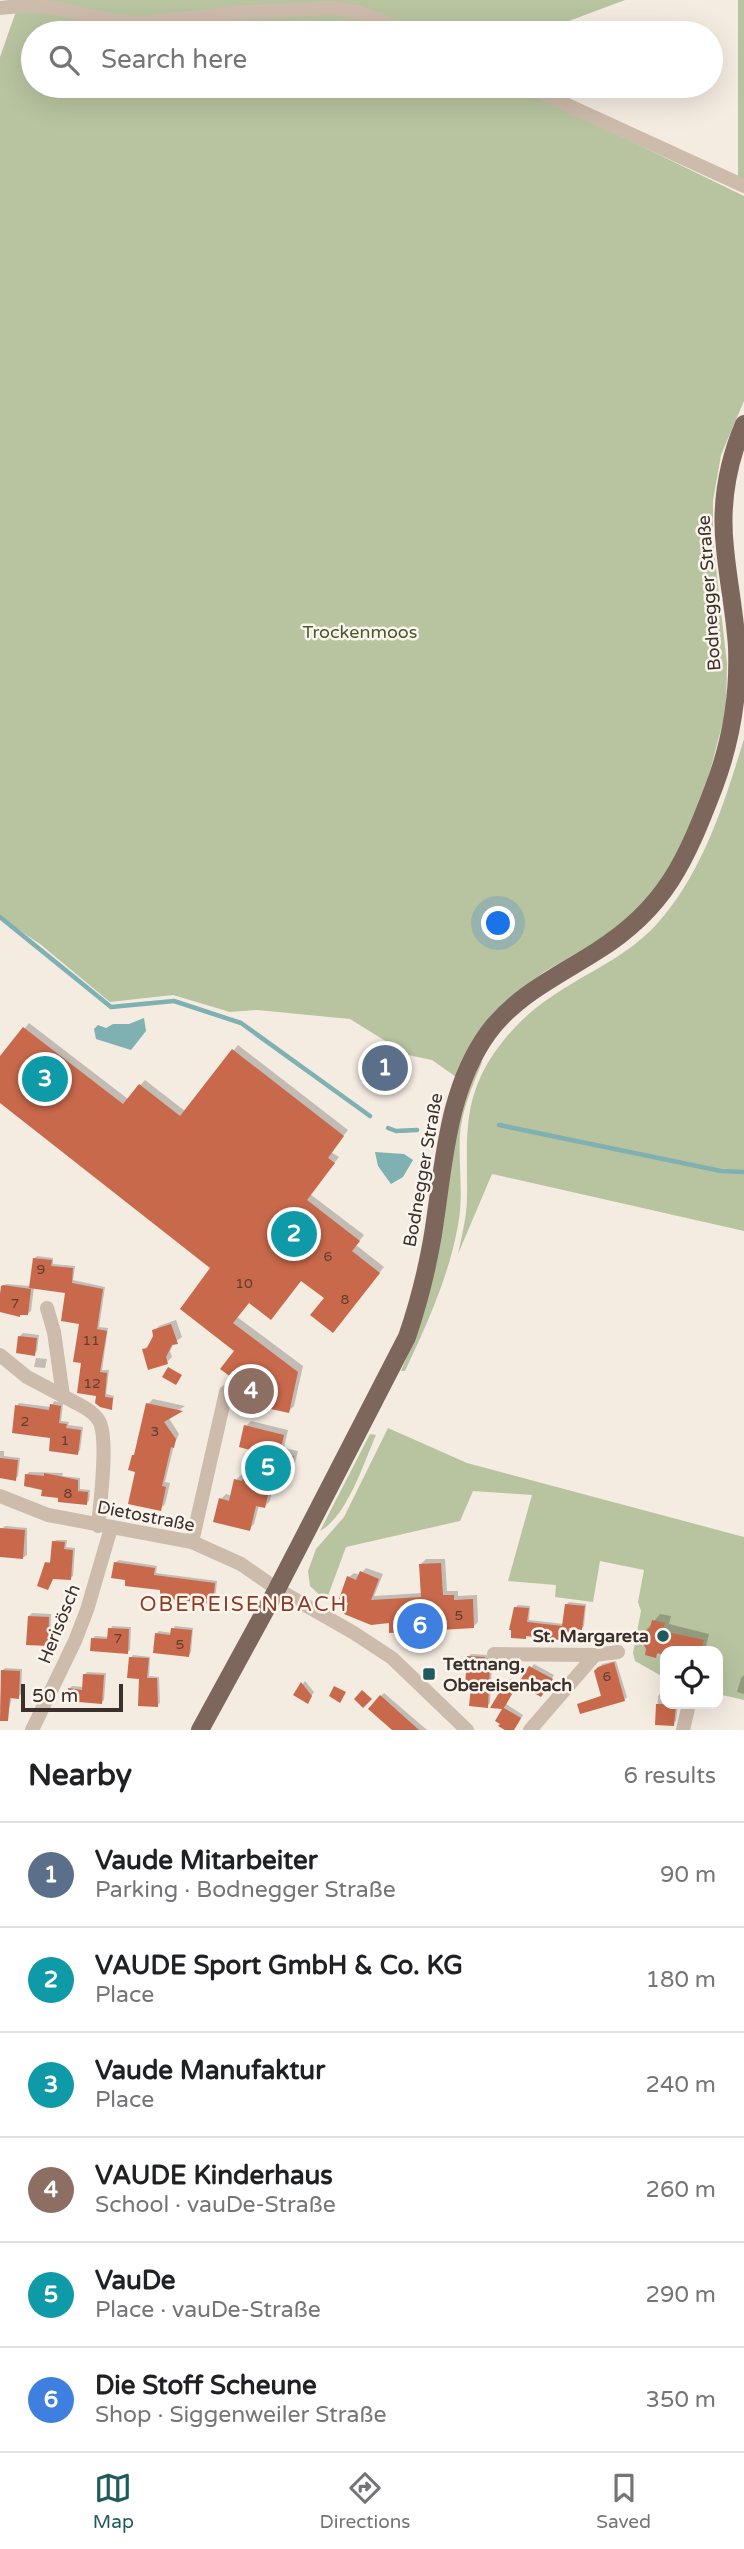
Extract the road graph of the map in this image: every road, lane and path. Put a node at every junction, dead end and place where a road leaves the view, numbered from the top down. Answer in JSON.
{"nodes":[{"id":1,"x":0,"y":8,"type":"edge"},
{"id":2,"x":114,"y":21,"type":"edge"},
{"id":3,"x":161,"y":21,"type":"edge"},
{"id":4,"x":381,"y":21,"type":"edge"},
{"id":5,"x":552,"y":98,"type":"edge"},
{"id":6,"x":744,"y":186,"type":"edge"},
{"id":7,"x":744,"y":424,"type":"edge"},
{"id":8,"x":47,"y":1308,"type":"dead end"},
{"id":9,"x":0,"y":1355,"type":"edge"},
{"id":10,"x":226,"y":1392,"type":"dead end"},
{"id":11,"x":63,"y":1396,"type":"junction"},
{"id":12,"x":0,"y":1496,"type":"edge"},
{"id":13,"x":104,"y":1527,"type":"junction"},
{"id":14,"x":192,"y":1542,"type":"junction"},
{"id":15,"x":277,"y":1590,"type":"junction"},
{"id":16,"x":618,"y":1652,"type":"dead end"},
{"id":17,"x":494,"y":1654,"type":"dead end"},
{"id":18,"x":595,"y":1655,"type":"junction"},
{"id":19,"x":688,"y":1709,"type":"edge"},
{"id":20,"x":32,"y":1730,"type":"edge"},
{"id":21,"x":200,"y":1730,"type":"edge"},
{"id":22,"x":467,"y":1730,"type":"edge"},
{"id":23,"x":530,"y":1730,"type":"edge"},
{"id":24,"x":683,"y":1730,"type":"edge"}],
"edges":[{"from":1,"to":2,"type":"street"},
{"from":3,"to":4,"type":"street"},
{"from":5,"to":6,"type":"street"},
{"from":7,"to":15,"type":"main road","name":"Bodnegger Straße"},
{"from":8,"to":11,"type":"street"},
{"from":9,"to":11,"type":"street"},
{"from":10,"to":14,"type":"street"},
{"from":11,"to":13,"type":"street","name":"Herisösch"},
{"from":12,"to":13,"type":"street","name":"Dietostraße"},
{"from":13,"to":14,"type":"street","name":"Dietostraße"},
{"from":13,"to":20,"type":"street","name":"Herisösch"},
{"from":14,"to":15,"type":"street","name":"Dietostraße"},
{"from":15,"to":21,"type":"main road","name":"Bodnegger Straße"},
{"from":15,"to":22,"type":"street","name":"Dietostraße"},
{"from":16,"to":18,"type":"street"},
{"from":17,"to":18,"type":"street"},
{"from":18,"to":23,"type":"street"},
{"from":19,"to":24,"type":"street"}]}
